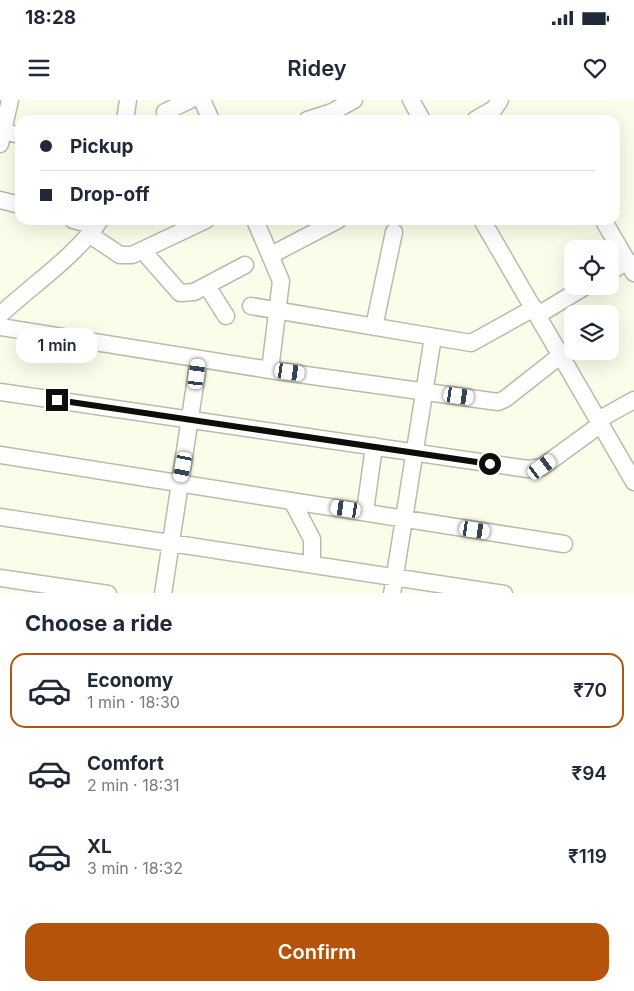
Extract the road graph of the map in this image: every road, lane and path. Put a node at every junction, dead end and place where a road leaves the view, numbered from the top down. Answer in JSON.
{"nodes":[{"id":1,"x":10,"y":100,"type":"edge"},
{"id":2,"x":128,"y":100,"type":"edge"},
{"id":3,"x":190,"y":100,"type":"edge"},
{"id":4,"x":202,"y":100,"type":"edge"},
{"id":5,"x":354,"y":100,"type":"edge"},
{"id":6,"x":410,"y":100,"type":"edge"},
{"id":7,"x":500,"y":100,"type":"edge"},
{"id":8,"x":165,"y":112,"type":"dead end"},
{"id":9,"x":126,"y":115,"type":"edge"},
{"id":10,"x":209,"y":115,"type":"edge"},
{"id":11,"x":323,"y":115,"type":"edge"},
{"id":12,"x":419,"y":115,"type":"edge"},
{"id":13,"x":484,"y":115,"type":"edge"},
{"id":14,"x":15,"y":136,"type":"edge"},
{"id":15,"x":1,"y":137,"type":"edge"},
{"id":16,"x":0,"y":200,"type":"edge"},
{"id":17,"x":15,"y":204,"type":"edge"},
{"id":18,"x":196,"y":225,"type":"edge"},
{"id":19,"x":257,"y":225,"type":"edge"},
{"id":20,"x":328,"y":225,"type":"edge"},
{"id":21,"x":485,"y":225,"type":"edge"},
{"id":22,"x":606,"y":225,"type":"edge"},
{"id":23,"x":95,"y":227,"type":"edge"},
{"id":24,"x":394,"y":232,"type":"dead end"},
{"id":25,"x":143,"y":251,"type":"junction"},
{"id":26,"x":271,"y":255,"type":"junction"},
{"id":27,"x":245,"y":264,"type":"dead end"},
{"id":28,"x":631,"y":267,"type":"edge"},
{"id":29,"x":207,"y":286,"type":"junction"},
{"id":30,"x":569,"y":295,"type":"edge"},
{"id":31,"x":251,"y":306,"type":"dead end"},
{"id":32,"x":279,"y":311,"type":"junction"},
{"id":33,"x":536,"y":312,"type":"junction"},
{"id":34,"x":0,"y":315,"type":"edge"},
{"id":35,"x":226,"y":316,"type":"dead end"},
{"id":36,"x":0,"y":327,"type":"edge"},
{"id":37,"x":374,"y":327,"type":"junction"},
{"id":38,"x":433,"y":338,"type":"junction"},
{"id":39,"x":561,"y":356,"type":"junction"},
{"id":40,"x":199,"y":359,"type":"junction"},
{"id":41,"x":270,"y":370,"type":"junction"},
{"id":42,"x":424,"y":391,"type":"junction"},
{"id":43,"x":0,"y":392,"type":"edge"},
{"id":44,"x":634,"y":400,"type":"edge"},
{"id":45,"x":191,"y":420,"type":"junction"},
{"id":46,"x":600,"y":422,"type":"junction"},
{"id":47,"x":374,"y":446,"type":"junction"},
{"id":48,"x":414,"y":452,"type":"junction"},
{"id":49,"x":0,"y":456,"type":"edge"},
{"id":50,"x":634,"y":482,"type":"edge"},
{"id":51,"x":180,"y":483,"type":"junction"},
{"id":52,"x":292,"y":501,"type":"junction"},
{"id":53,"x":365,"y":512,"type":"junction"},
{"id":54,"x":0,"y":517,"type":"edge"},
{"id":55,"x":404,"y":518,"type":"junction"},
{"id":56,"x":170,"y":544,"type":"junction"},
{"id":57,"x":564,"y":544,"type":"dead end"},
{"id":58,"x":312,"y":564,"type":"junction"},
{"id":59,"x":395,"y":576,"type":"junction"},
{"id":60,"x":0,"y":578,"type":"edge"},
{"id":61,"x":101,"y":593,"type":"edge"},
{"id":62,"x":163,"y":593,"type":"edge"},
{"id":63,"x":392,"y":593,"type":"edge"},
{"id":64,"x":498,"y":593,"type":"edge"}],
"edges":[{"from":1,"to":15,"type":"street"},
{"from":2,"to":9,"type":"street"},
{"from":3,"to":8,"type":"street"},
{"from":4,"to":10,"type":"street"},
{"from":5,"to":11,"type":"street"},
{"from":6,"to":12,"type":"street"},
{"from":7,"to":13,"type":"street"},
{"from":14,"to":15,"type":"street"},
{"from":16,"to":17,"type":"street"},
{"from":18,"to":25,"type":"street"},
{"from":19,"to":26,"type":"street"},
{"from":20,"to":26,"type":"street"},
{"from":21,"to":33,"type":"street"},
{"from":22,"to":28,"type":"street"},
{"from":23,"to":25,"type":"street"},
{"from":23,"to":34,"type":"street"},
{"from":24,"to":37,"type":"street"},
{"from":25,"to":29,"type":"street"},
{"from":26,"to":32,"type":"street"},
{"from":27,"to":29,"type":"street"},
{"from":29,"to":35,"type":"street"},
{"from":30,"to":33,"type":"street"},
{"from":31,"to":32,"type":"street"},
{"from":32,"to":37,"type":"street"},
{"from":32,"to":41,"type":"street"},
{"from":33,"to":38,"type":"street"},
{"from":33,"to":39,"type":"street"},
{"from":36,"to":40,"type":"street"},
{"from":37,"to":38,"type":"street"},
{"from":38,"to":42,"type":"street"},
{"from":39,"to":42,"type":"street"},
{"from":39,"to":46,"type":"street"},
{"from":40,"to":41,"type":"street"},
{"from":40,"to":45,"type":"street"},
{"from":41,"to":42,"type":"street"},
{"from":42,"to":48,"type":"street"},
{"from":43,"to":45,"type":"street"},
{"from":44,"to":46,"type":"street"},
{"from":45,"to":47,"type":"street"},
{"from":45,"to":51,"type":"street"},
{"from":46,"to":48,"type":"street"},
{"from":46,"to":50,"type":"street"},
{"from":47,"to":48,"type":"street"},
{"from":47,"to":53,"type":"street"},
{"from":48,"to":55,"type":"street"},
{"from":49,"to":51,"type":"street"},
{"from":51,"to":52,"type":"street"},
{"from":51,"to":56,"type":"street"},
{"from":52,"to":53,"type":"street"},
{"from":52,"to":58,"type":"street"},
{"from":53,"to":55,"type":"street"},
{"from":54,"to":56,"type":"street"},
{"from":55,"to":57,"type":"street"},
{"from":55,"to":59,"type":"street"},
{"from":56,"to":58,"type":"street"},
{"from":56,"to":62,"type":"street"},
{"from":58,"to":59,"type":"street"},
{"from":59,"to":63,"type":"street"},
{"from":59,"to":64,"type":"street"},
{"from":60,"to":61,"type":"street"}]}
